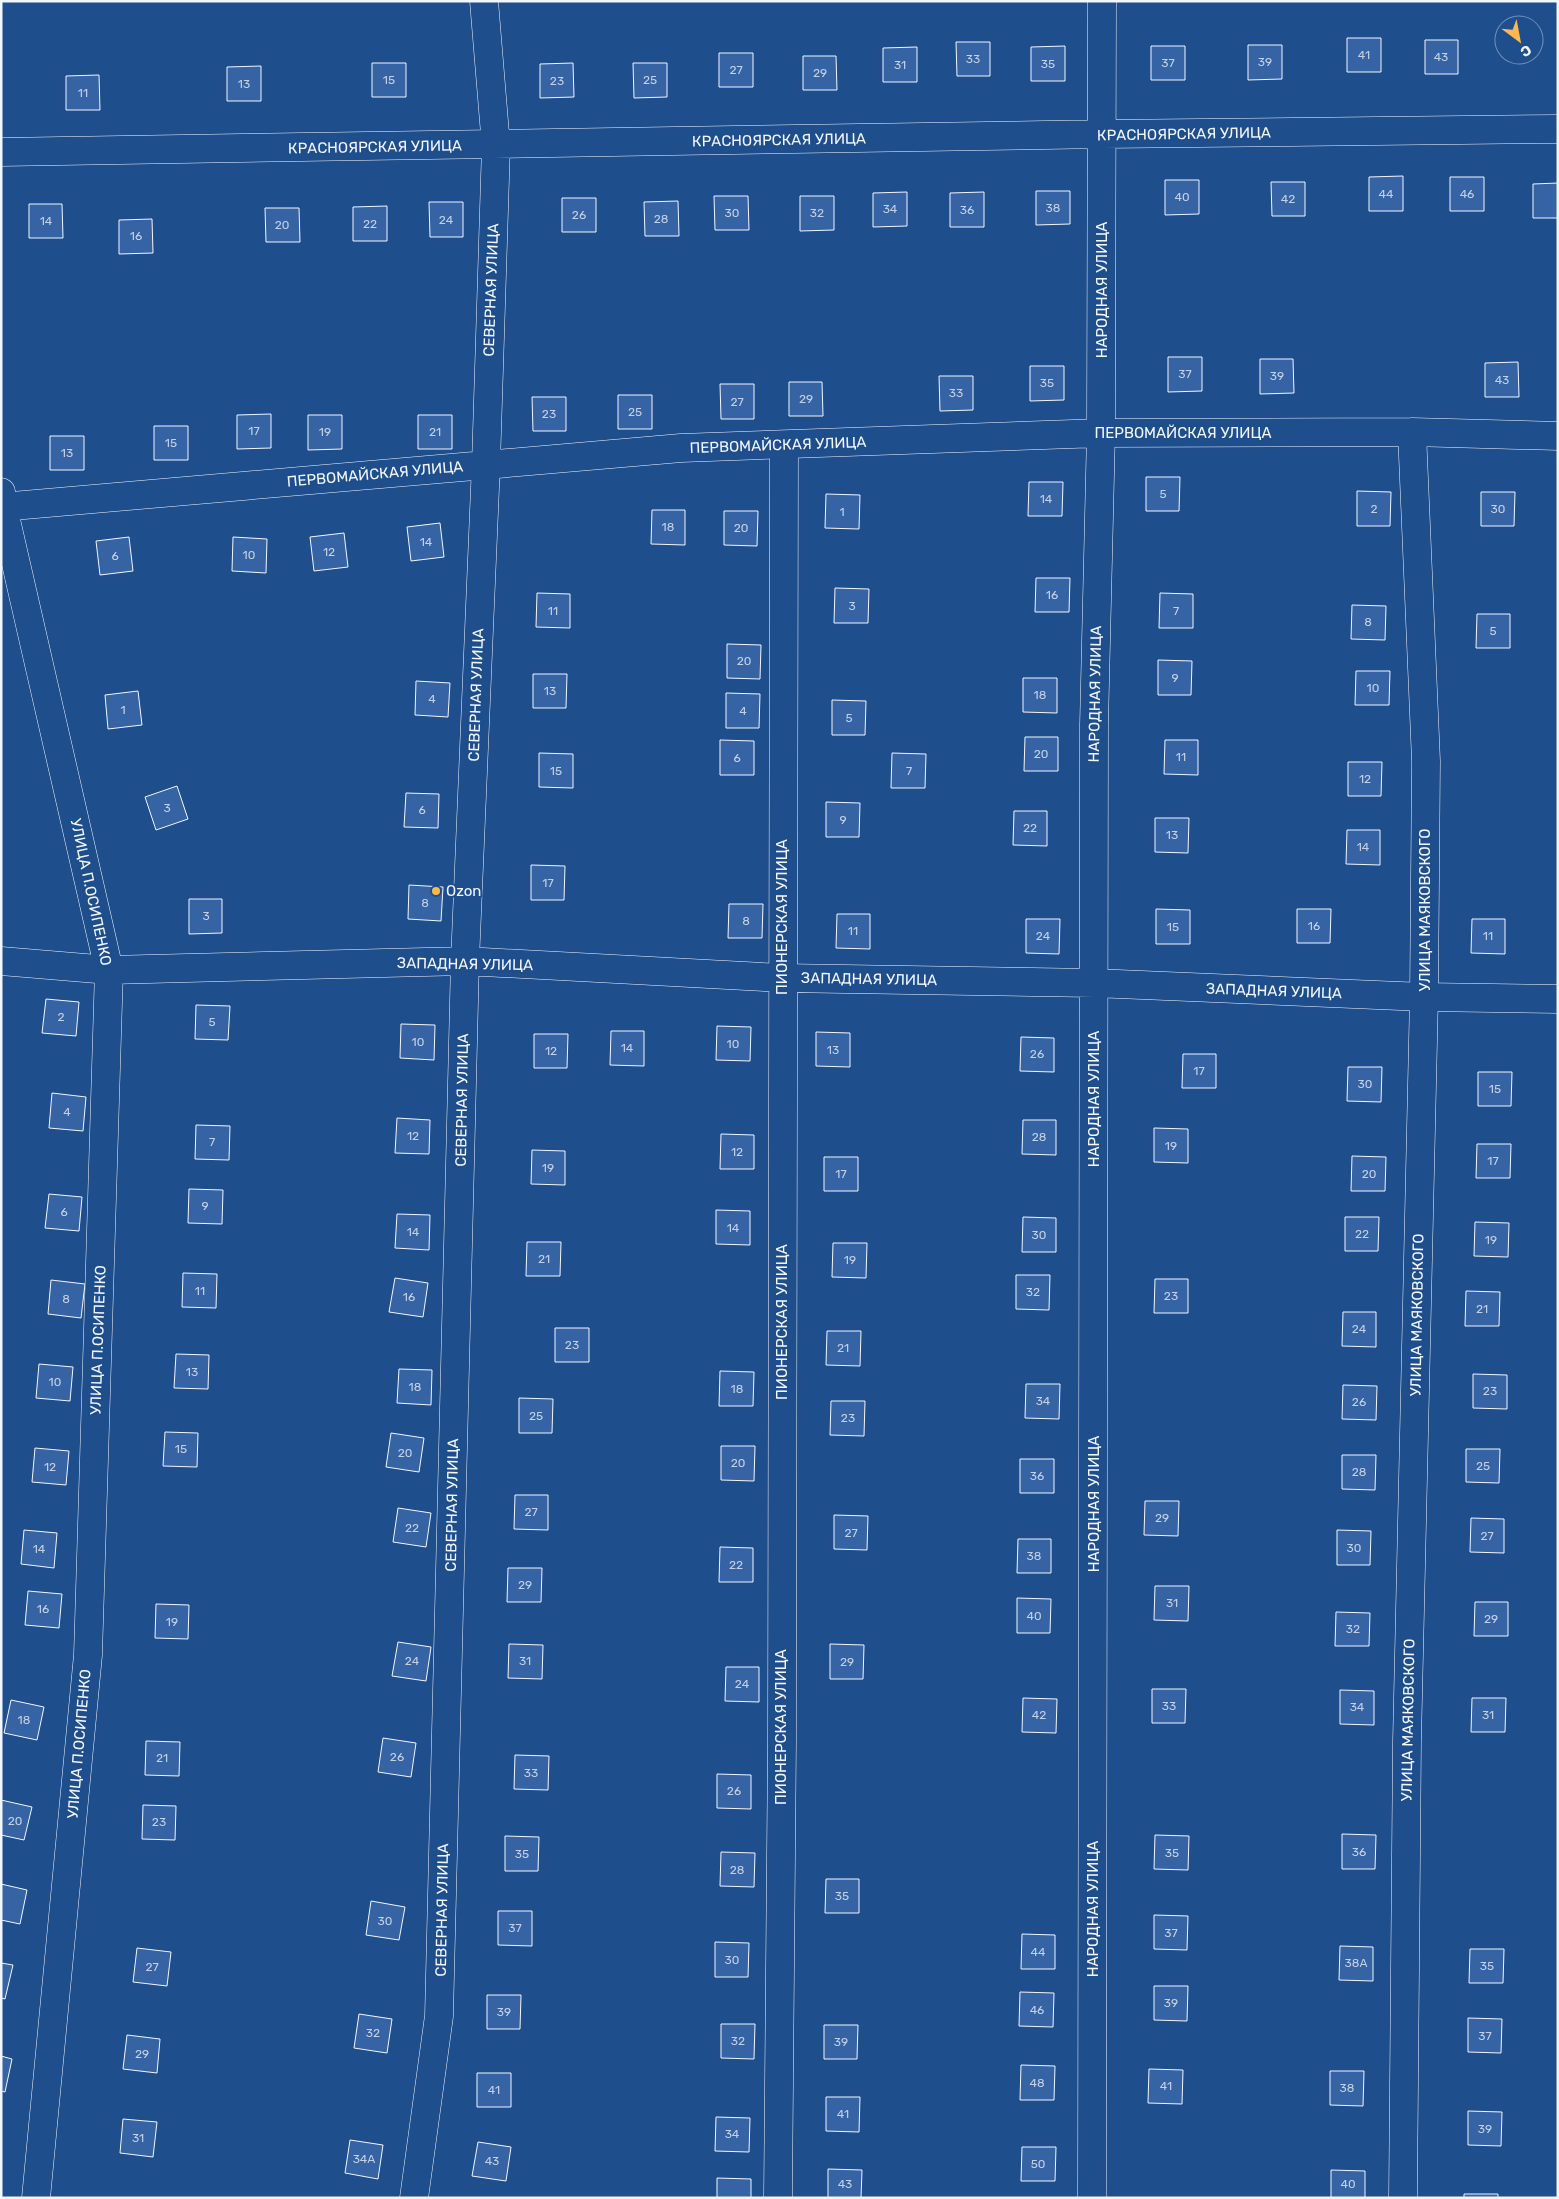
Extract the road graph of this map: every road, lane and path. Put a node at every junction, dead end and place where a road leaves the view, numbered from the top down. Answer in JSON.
{"nodes":[{"id":1,"x":484,"y":1,"type":"edge"},
{"id":2,"x":1102,"y":1,"type":"edge"},
{"id":3,"x":1558,"y":129,"type":"edge"},
{"id":4,"x":1103,"y":134,"type":"junction"},
{"id":5,"x":496,"y":146,"type":"junction"},
{"id":6,"x":1,"y":152,"type":"edge"},
{"id":7,"x":1412,"y":432,"type":"junction"},
{"id":8,"x":1101,"y":433,"type":"junction"},
{"id":9,"x":1558,"y":436,"type":"edge"},
{"id":10,"x":784,"y":446,"type":"junction"},
{"id":11,"x":486,"y":464,"type":"junction"},
{"id":12,"x":2,"y":502,"type":"edge"},
{"id":13,"x":1,"y":961,"type":"edge"},
{"id":14,"x":465,"y":961,"type":"junction"},
{"id":15,"x":109,"y":970,"type":"junction"},
{"id":16,"x":782,"y":978,"type":"junction"},
{"id":17,"x":1094,"y":983,"type":"junction"},
{"id":18,"x":1424,"y":997,"type":"junction"},
{"id":19,"x":1558,"y":999,"type":"edge"},
{"id":20,"x":36,"y":2198,"type":"edge"},
{"id":21,"x":414,"y":2198,"type":"edge"},
{"id":22,"x":778,"y":2198,"type":"edge"},
{"id":23,"x":1092,"y":2198,"type":"edge"},
{"id":24,"x":1403,"y":2198,"type":"edge"}],
"edges":[{"from":1,"to":5,"type":"street","name":"СЕВЕРНАЯ УЛИЦА"},
{"from":2,"to":4,"type":"street","name":"НАРОДНАЯ УЛИЦА"},
{"from":3,"to":4,"type":"street","name":"КРАСНОЯРСКАЯ УЛИЦА"},
{"from":4,"to":5,"type":"street","name":"КРАСНОЯРСКАЯ УЛИЦА"},
{"from":4,"to":8,"type":"street","name":"НАРОДНАЯ УЛИЦА"},
{"from":5,"to":6,"type":"street","name":"КРАСНОЯРСКАЯ УЛИЦА"},
{"from":5,"to":11,"type":"street","name":"СЕВЕРНАЯ УЛИЦА"},
{"from":7,"to":8,"type":"street","name":"ПЕРВОМАЙСКАЯ УЛИЦА"},
{"from":7,"to":9,"type":"street","name":"ПЕРВОМАЙСКАЯ УЛИЦА"},
{"from":7,"to":18,"type":"street","name":"УЛИЦА МАЯКОВСКОГО"},
{"from":8,"to":10,"type":"street","name":"ПЕРВОМАЙСКАЯ УЛИЦА"},
{"from":8,"to":17,"type":"street","name":"НАРОДНАЯ УЛИЦА"},
{"from":10,"to":11,"type":"street","name":"ПЕРВОМАЙСКАЯ УЛИЦА"},
{"from":10,"to":16,"type":"street","name":"ПИОНЕРСКАЯ УЛИЦА"},
{"from":11,"to":12,"type":"street","name":"ПЕРВОМАЙСКАЯ УЛИЦА"},
{"from":11,"to":14,"type":"street","name":"СЕВЕРНАЯ УЛИЦА"},
{"from":12,"to":15,"type":"street","name":"УЛИЦА П.ОСИПЕНКО"},
{"from":13,"to":15,"type":"street","name":"ЗАПАДНАЯ УЛИЦА"},
{"from":14,"to":15,"type":"street","name":"ЗАПАДНАЯ УЛИЦА"},
{"from":14,"to":16,"type":"street","name":"ЗАПАДНАЯ УЛИЦА"},
{"from":14,"to":21,"type":"street","name":"СЕВЕРНАЯ УЛИЦА"},
{"from":15,"to":20,"type":"street","name":"УЛИЦА П.ОСИПЕНКО"},
{"from":16,"to":17,"type":"street","name":"ЗАПАДНАЯ УЛИЦА"},
{"from":16,"to":22,"type":"street","name":"ПИОНЕРСКАЯ УЛИЦА"},
{"from":17,"to":18,"type":"street","name":"ЗАПАДНАЯ УЛИЦА"},
{"from":17,"to":23,"type":"street","name":"НАРОДНАЯ УЛИЦА"},
{"from":18,"to":19,"type":"street","name":"ЗАПАДНАЯ УЛИЦА"},
{"from":18,"to":24,"type":"street","name":"УЛИЦА МАЯКОВСКОГО"}]}
